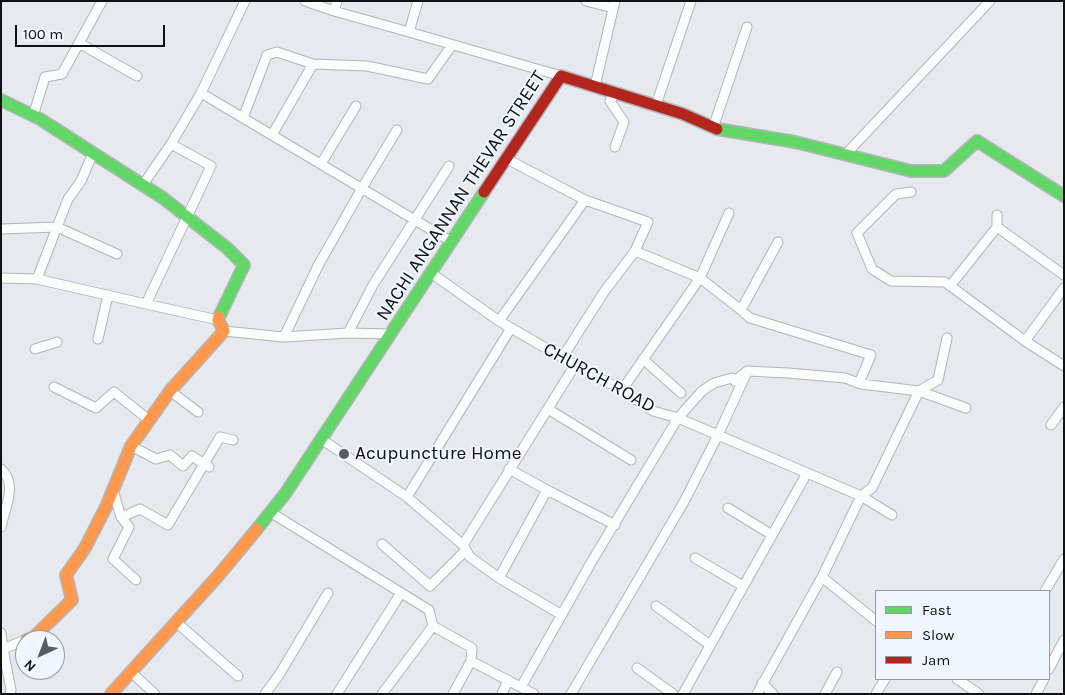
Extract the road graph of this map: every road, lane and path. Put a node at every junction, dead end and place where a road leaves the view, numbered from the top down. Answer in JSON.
{"nodes":[{"id":1,"x":102,"y":1,"type":"edge"},
{"id":2,"x":245,"y":1,"type":"edge"},
{"id":3,"x":337,"y":1,"type":"edge"},
{"id":4,"x":418,"y":1,"type":"edge"},
{"id":5,"x":586,"y":1,"type":"edge"},
{"id":6,"x":691,"y":1,"type":"edge"},
{"id":7,"x":990,"y":1,"type":"edge"},
{"id":8,"x":309,"y":2,"type":"edge"},
{"id":9,"x":614,"y":5,"type":"edge"},
{"id":10,"x":334,"y":11,"type":"junction"},
{"id":11,"x":747,"y":27,"type":"dead end"},
{"id":12,"x":409,"y":32,"type":"junction"},
{"id":13,"x":79,"y":43,"type":"junction"},
{"id":14,"x":452,"y":45,"type":"junction"},
{"id":15,"x":313,"y":64,"type":"junction"},
{"id":16,"x":137,"y":76,"type":"dead end"},
{"id":17,"x":561,"y":76,"type":"junction"},
{"id":18,"x":595,"y":86,"type":"junction"},
{"id":19,"x":201,"y":93,"type":"junction"},
{"id":20,"x":615,"y":93,"type":"junction"},
{"id":21,"x":1,"y":100,"type":"edge"},
{"id":22,"x":656,"y":105,"type":"junction"},
{"id":23,"x":356,"y":106,"type":"dead end"},
{"id":24,"x":33,"y":116,"type":"junction"},
{"id":25,"x":243,"y":118,"type":"junction"},
{"id":26,"x":713,"y":128,"type":"junction"},
{"id":27,"x":397,"y":130,"type":"dead end"},
{"id":28,"x":272,"y":135,"type":"junction"},
{"id":29,"x":171,"y":144,"type":"junction"},
{"id":30,"x":615,"y":147,"type":"dead end"},
{"id":31,"x":92,"y":153,"type":"junction"},
{"id":32,"x":846,"y":154,"type":"junction"},
{"id":33,"x":507,"y":159,"type":"junction"},
{"id":34,"x":321,"y":164,"type":"junction"},
{"id":35,"x":449,"y":166,"type":"dead end"},
{"id":36,"x":142,"y":186,"type":"junction"},
{"id":37,"x":362,"y":188,"type":"junction"},
{"id":38,"x":911,"y":192,"type":"dead end"},
{"id":39,"x":1064,"y":196,"type":"edge"},
{"id":40,"x":584,"y":200,"type":"junction"},
{"id":41,"x":729,"y":213,"type":"dead end"},
{"id":42,"x":998,"y":215,"type":"dead end"},
{"id":43,"x":186,"y":216,"type":"junction"},
{"id":44,"x":415,"y":220,"type":"junction"},
{"id":45,"x":57,"y":227,"type":"junction"},
{"id":46,"x":997,"y":227,"type":"junction"},
{"id":47,"x":1,"y":229,"type":"edge"},
{"id":48,"x":452,"y":242,"type":"junction"},
{"id":49,"x":778,"y":242,"type":"dead end"},
{"id":50,"x":635,"y":251,"type":"junction"},
{"id":51,"x":117,"y":254,"type":"dead end"},
{"id":52,"x":431,"y":274,"type":"junction"},
{"id":53,"x":1064,"y":275,"type":"edge"},
{"id":54,"x":1,"y":278,"type":"edge"},
{"id":55,"x":700,"y":278,"type":"junction"},
{"id":56,"x":37,"y":279,"type":"junction"},
{"id":57,"x":950,"y":286,"type":"junction"},
{"id":58,"x":1064,"y":288,"type":"edge"},
{"id":59,"x":108,"y":295,"type":"junction"},
{"id":60,"x":146,"y":304,"type":"junction"},
{"id":61,"x":741,"y":310,"type":"junction"},
{"id":62,"x":218,"y":320,"type":"junction"},
{"id":63,"x":500,"y":321,"type":"junction"},
{"id":64,"x":511,"y":328,"type":"junction"},
{"id":65,"x":224,"y":331,"type":"junction"},
{"id":66,"x":348,"y":333,"type":"junction"},
{"id":67,"x":390,"y":334,"type":"junction"},
{"id":68,"x":284,"y":337,"type":"junction"},
{"id":69,"x":947,"y":338,"type":"dead end"},
{"id":70,"x":98,"y":339,"type":"dead end"},
{"id":71,"x":56,"y":342,"type":"dead end"},
{"id":72,"x":1025,"y":342,"type":"junction"},
{"id":73,"x":35,"y":349,"type":"dead end"},
{"id":74,"x":562,"y":358,"type":"junction"},
{"id":75,"x":643,"y":359,"type":"junction"},
{"id":76,"x":575,"y":365,"type":"junction"},
{"id":77,"x":1064,"y":366,"type":"edge"},
{"id":78,"x":747,"y":372,"type":"junction"},
{"id":79,"x":860,"y":383,"type":"junction"},
{"id":80,"x":54,"y":387,"type":"dead end"},
{"id":81,"x":170,"y":390,"type":"junction"},
{"id":82,"x":622,"y":390,"type":"junction"},
{"id":83,"x":919,"y":391,"type":"junction"},
{"id":84,"x":681,"y":393,"type":"dead end"},
{"id":85,"x":1064,"y":407,"type":"edge"},
{"id":86,"x":966,"y":408,"type":"dead end"},
{"id":87,"x":548,"y":409,"type":"junction"},
{"id":88,"x":198,"y":412,"type":"dead end"},
{"id":89,"x":678,"y":418,"type":"junction"},
{"id":90,"x":149,"y":420,"type":"junction"},
{"id":91,"x":1051,"y":425,"type":"dead end"},
{"id":92,"x":718,"y":435,"type":"junction"},
{"id":93,"x":321,"y":439,"type":"junction"},
{"id":94,"x":233,"y":440,"type":"dead end"},
{"id":95,"x":130,"y":446,"type":"junction"},
{"id":96,"x":631,"y":460,"type":"dead end"},
{"id":97,"x":206,"y":465,"type":"junction"},
{"id":98,"x":1,"y":469,"type":"edge"},
{"id":99,"x":510,"y":469,"type":"junction"},
{"id":100,"x":807,"y":473,"type":"junction"},
{"id":101,"x":113,"y":490,"type":"junction"},
{"id":102,"x":547,"y":490,"type":"junction"},
{"id":103,"x":861,"y":496,"type":"junction"},
{"id":104,"x":407,"y":497,"type":"junction"},
{"id":105,"x":728,"y":508,"type":"dead end"},
{"id":106,"x":270,"y":512,"type":"junction"},
{"id":107,"x":892,"y":516,"type":"dead end"},
{"id":108,"x":122,"y":517,"type":"junction"},
{"id":109,"x":615,"y":525,"type":"junction"},
{"id":110,"x":1,"y":527,"type":"edge"},
{"id":111,"x":772,"y":535,"type":"junction"},
{"id":112,"x":382,"y":544,"type":"dead end"},
{"id":113,"x":464,"y":548,"type":"junction"},
{"id":114,"x":695,"y":558,"type":"dead end"},
{"id":115,"x":1064,"y":559,"type":"edge"},
{"id":116,"x":822,"y":577,"type":"junction"},
{"id":117,"x":499,"y":578,"type":"junction"},
{"id":118,"x":136,"y":580,"type":"dead end"},
{"id":119,"x":744,"y":586,"type":"junction"},
{"id":120,"x":1045,"y":590,"type":"edge"},
{"id":121,"x":328,"y":593,"type":"dead end"},
{"id":122,"x":401,"y":593,"type":"junction"},
{"id":123,"x":656,"y":606,"type":"dead end"},
{"id":124,"x":562,"y":615,"type":"junction"},
{"id":125,"x":875,"y":620,"type":"edge"},
{"id":126,"x":176,"y":622,"type":"junction"},
{"id":127,"x":433,"y":626,"type":"junction"},
{"id":128,"x":41,"y":630,"type":"edge"},
{"id":129,"x":1,"y":633,"type":"edge"},
{"id":130,"x":1064,"y":640,"type":"edge"},
{"id":131,"x":15,"y":644,"type":"edge"},
{"id":132,"x":710,"y":645,"type":"junction"},
{"id":133,"x":3,"y":649,"type":"junction"},
{"id":134,"x":471,"y":661,"type":"junction"},
{"id":135,"x":1050,"y":667,"type":"edge"},
{"id":136,"x":637,"y":668,"type":"dead end"},
{"id":137,"x":131,"y":672,"type":"junction"},
{"id":138,"x":837,"y":672,"type":"dead end"},
{"id":139,"x":238,"y":676,"type":"dead end"},
{"id":140,"x":508,"y":680,"type":"junction"},
{"id":141,"x":884,"y":680,"type":"edge"},
{"id":142,"x":958,"y":680,"type":"edge"},
{"id":143,"x":1043,"y":680,"type":"edge"},
{"id":144,"x":762,"y":684,"type":"junction"},
{"id":145,"x":521,"y":687,"type":"junction"},
{"id":146,"x":10,"y":694,"type":"edge"},
{"id":147,"x":111,"y":694,"type":"edge"},
{"id":148,"x":154,"y":694,"type":"edge"},
{"id":149,"x":265,"y":694,"type":"edge"},
{"id":150,"x":337,"y":694,"type":"edge"},
{"id":151,"x":382,"y":694,"type":"edge"},
{"id":152,"x":453,"y":694,"type":"edge"},
{"id":153,"x":502,"y":694,"type":"edge"},
{"id":154,"x":534,"y":694,"type":"edge"},
{"id":155,"x":571,"y":694,"type":"edge"},
{"id":156,"x":673,"y":694,"type":"edge"},
{"id":157,"x":683,"y":694,"type":"edge"},
{"id":158,"x":756,"y":694,"type":"edge"},
{"id":159,"x":772,"y":694,"type":"edge"},
{"id":160,"x":825,"y":694,"type":"edge"},
{"id":161,"x":876,"y":694,"type":"edge"},
{"id":162,"x":979,"y":694,"type":"edge"},
{"id":163,"x":1036,"y":694,"type":"edge"}],
"edges":[{"from":1,"to":13,"type":"street"},
{"from":2,"to":19,"type":"street"},
{"from":3,"to":10,"type":"street"},
{"from":4,"to":12,"type":"street"},
{"from":5,"to":9,"type":"street"},
{"from":6,"to":22,"type":"street"},
{"from":7,"to":32,"type":"street"},
{"from":8,"to":10,"type":"street"},
{"from":9,"to":18,"type":"street"},
{"from":10,"to":12,"type":"street"},
{"from":11,"to":26,"type":"street"},
{"from":12,"to":14,"type":"street"},
{"from":13,"to":16,"type":"street"},
{"from":13,"to":24,"type":"street"},
{"from":14,"to":15,"type":"street"},
{"from":14,"to":17,"type":"street"},
{"from":15,"to":25,"type":"street"},
{"from":15,"to":28,"type":"street"},
{"from":17,"to":18,"type":"street","name":"NACHI ANGANNAN THEVAR STREET"},
{"from":17,"to":33,"type":"street","name":"NACHI ANGANNAN THEVAR STREET"},
{"from":18,"to":20,"type":"street","name":"NACHI ANGANNAN THEVAR STREET"},
{"from":19,"to":25,"type":"street"},
{"from":19,"to":29,"type":"street"},
{"from":20,"to":22,"type":"street","name":"NACHI ANGANNAN THEVAR STREET"},
{"from":20,"to":30,"type":"street"},
{"from":21,"to":24,"type":"street"},
{"from":22,"to":26,"type":"street","name":"NACHI ANGANNAN THEVAR STREET"},
{"from":23,"to":34,"type":"street"},
{"from":24,"to":31,"type":"street"},
{"from":25,"to":28,"type":"street"},
{"from":26,"to":32,"type":"street","name":"NACHI ANGANNAN THEVAR STREET"},
{"from":27,"to":37,"type":"street"},
{"from":28,"to":34,"type":"street"},
{"from":29,"to":36,"type":"street"},
{"from":29,"to":43,"type":"street"},
{"from":31,"to":36,"type":"street"},
{"from":31,"to":45,"type":"street"},
{"from":32,"to":39,"type":"street","name":"NACHI ANGANNAN THEVAR STREET"},
{"from":33,"to":40,"type":"street"},
{"from":33,"to":48,"type":"street","name":"NACHI ANGANNAN THEVAR STREET"},
{"from":34,"to":37,"type":"street"},
{"from":35,"to":44,"type":"street"},
{"from":36,"to":43,"type":"street"},
{"from":37,"to":44,"type":"street"},
{"from":37,"to":68,"type":"street"},
{"from":38,"to":57,"type":"street"},
{"from":40,"to":50,"type":"street"},
{"from":40,"to":63,"type":"street"},
{"from":41,"to":55,"type":"street"},
{"from":42,"to":46,"type":"street"},
{"from":43,"to":60,"type":"street"},
{"from":43,"to":62,"type":"street"},
{"from":44,"to":48,"type":"street"},
{"from":44,"to":66,"type":"street"},
{"from":45,"to":47,"type":"street"},
{"from":45,"to":51,"type":"street"},
{"from":45,"to":56,"type":"street"},
{"from":46,"to":53,"type":"street"},
{"from":46,"to":57,"type":"street"},
{"from":48,"to":52,"type":"street","name":"NACHI ANGANNAN THEVAR STREET"},
{"from":49,"to":61,"type":"street"},
{"from":50,"to":55,"type":"street"},
{"from":50,"to":74,"type":"street"},
{"from":52,"to":63,"type":"street","name":"CHURCH ROAD"},
{"from":52,"to":67,"type":"street","name":"NACHI ANGANNAN THEVAR STREET"},
{"from":54,"to":56,"type":"street"},
{"from":55,"to":61,"type":"street"},
{"from":55,"to":75,"type":"street"},
{"from":56,"to":59,"type":"street"},
{"from":57,"to":72,"type":"street"},
{"from":58,"to":72,"type":"street"},
{"from":59,"to":60,"type":"street"},
{"from":59,"to":70,"type":"street"},
{"from":60,"to":62,"type":"street"},
{"from":61,"to":79,"type":"street"},
{"from":62,"to":65,"type":"street"},
{"from":63,"to":64,"type":"street","name":"CHURCH ROAD"},
{"from":64,"to":74,"type":"street","name":"CHURCH ROAD"},
{"from":64,"to":104,"type":"street"},
{"from":65,"to":68,"type":"street"},
{"from":65,"to":81,"type":"street"},
{"from":66,"to":67,"type":"street"},
{"from":66,"to":68,"type":"street"},
{"from":67,"to":93,"type":"street","name":"NACHI ANGANNAN THEVAR STREET"},
{"from":69,"to":83,"type":"street"},
{"from":71,"to":73,"type":"street"},
{"from":72,"to":77,"type":"street"},
{"from":74,"to":76,"type":"street","name":"CHURCH ROAD"},
{"from":75,"to":82,"type":"street"},
{"from":75,"to":84,"type":"street"},
{"from":76,"to":82,"type":"street","name":"CHURCH ROAD"},
{"from":76,"to":87,"type":"street"},
{"from":78,"to":79,"type":"street"},
{"from":78,"to":89,"type":"street"},
{"from":78,"to":92,"type":"street"},
{"from":79,"to":83,"type":"street"},
{"from":80,"to":90,"type":"street"},
{"from":81,"to":88,"type":"street"},
{"from":81,"to":90,"type":"street"},
{"from":82,"to":89,"type":"street","name":"CHURCH ROAD"},
{"from":83,"to":86,"type":"street"},
{"from":83,"to":103,"type":"street"},
{"from":85,"to":91,"type":"street"},
{"from":87,"to":96,"type":"street"},
{"from":87,"to":99,"type":"street"},
{"from":89,"to":92,"type":"street","name":"CHURCH ROAD"},
{"from":89,"to":109,"type":"street"},
{"from":90,"to":95,"type":"street"},
{"from":92,"to":100,"type":"street","name":"CHURCH ROAD"},
{"from":92,"to":155,"type":"street"},
{"from":93,"to":104,"type":"street"},
{"from":93,"to":106,"type":"street","name":"NACHI ANGANNAN THEVAR STREET"},
{"from":94,"to":97,"type":"street"},
{"from":95,"to":97,"type":"street"},
{"from":95,"to":101,"type":"street"},
{"from":97,"to":108,"type":"street"},
{"from":98,"to":110,"type":"street"},
{"from":99,"to":102,"type":"street"},
{"from":99,"to":113,"type":"street"},
{"from":100,"to":103,"type":"street","name":"CHURCH ROAD"},
{"from":100,"to":111,"type":"street"},
{"from":101,"to":108,"type":"street"},
{"from":101,"to":128,"type":"street"},
{"from":102,"to":109,"type":"street"},
{"from":102,"to":117,"type":"street"},
{"from":103,"to":107,"type":"street","name":"CHURCH ROAD"},
{"from":103,"to":116,"type":"street"},
{"from":104,"to":113,"type":"street"},
{"from":105,"to":111,"type":"street"},
{"from":106,"to":122,"type":"street"},
{"from":106,"to":126,"type":"street","name":"NACHI ANGANNAN THEVAR STREET"},
{"from":108,"to":118,"type":"street"},
{"from":109,"to":124,"type":"street"},
{"from":111,"to":119,"type":"street"},
{"from":112,"to":113,"type":"street"},
{"from":113,"to":117,"type":"street"},
{"from":114,"to":119,"type":"street"},
{"from":115,"to":120,"type":"street"},
{"from":116,"to":125,"type":"street"},
{"from":116,"to":144,"type":"street"},
{"from":117,"to":124,"type":"street"},
{"from":119,"to":132,"type":"street"},
{"from":121,"to":149,"type":"street"},
{"from":122,"to":127,"type":"street"},
{"from":122,"to":150,"type":"street"},
{"from":123,"to":132,"type":"street"},
{"from":124,"to":145,"type":"street"},
{"from":126,"to":137,"type":"street","name":"NACHI ANGANNAN THEVAR STREET"},
{"from":126,"to":139,"type":"street"},
{"from":127,"to":134,"type":"street"},
{"from":127,"to":151,"type":"street"},
{"from":129,"to":133,"type":"street"},
{"from":130,"to":135,"type":"street"},
{"from":131,"to":133,"type":"street"},
{"from":132,"to":157,"type":"street"},
{"from":133,"to":146,"type":"street"},
{"from":134,"to":140,"type":"street"},
{"from":134,"to":152,"type":"street"},
{"from":136,"to":156,"type":"street"},
{"from":137,"to":147,"type":"street","name":"NACHI ANGANNAN THEVAR STREET"},
{"from":137,"to":148,"type":"street"},
{"from":138,"to":160,"type":"street"},
{"from":140,"to":145,"type":"street"},
{"from":140,"to":153,"type":"street"},
{"from":141,"to":161,"type":"street"},
{"from":142,"to":162,"type":"street"},
{"from":143,"to":163,"type":"street"},
{"from":144,"to":158,"type":"street"},
{"from":144,"to":159,"type":"street"},
{"from":145,"to":154,"type":"street"}]}
